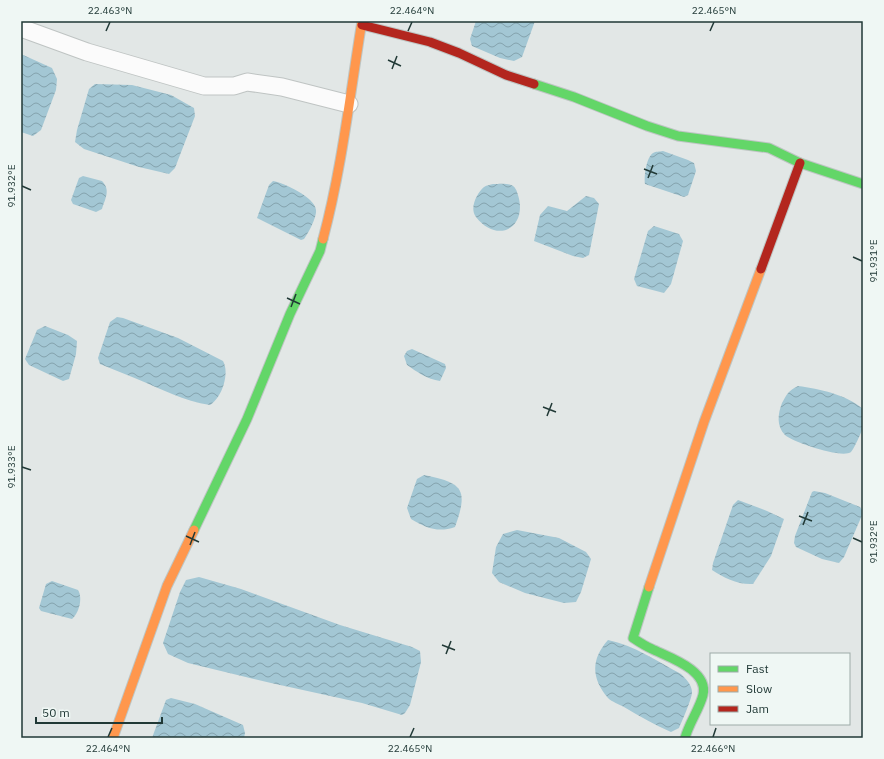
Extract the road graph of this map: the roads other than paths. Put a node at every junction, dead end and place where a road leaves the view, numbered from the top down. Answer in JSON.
{"nodes":[{"id":1,"x":362,"y":23,"type":"edge"},
{"id":2,"x":21,"y":28,"type":"edge"},
{"id":3,"x":349,"y":104,"type":"junction"},
{"id":4,"x":800,"y":163,"type":"junction"},
{"id":5,"x":863,"y":184,"type":"edge"},
{"id":6,"x":113,"y":738,"type":"edge"},
{"id":7,"x":685,"y":738,"type":"edge"}],
"edges":[{"from":1,"to":3,"type":"street"},
{"from":1,"to":4,"type":"street"},
{"from":2,"to":3,"type":"street"},
{"from":3,"to":6,"type":"street"},
{"from":4,"to":5,"type":"street"},
{"from":4,"to":7,"type":"street"}]}
